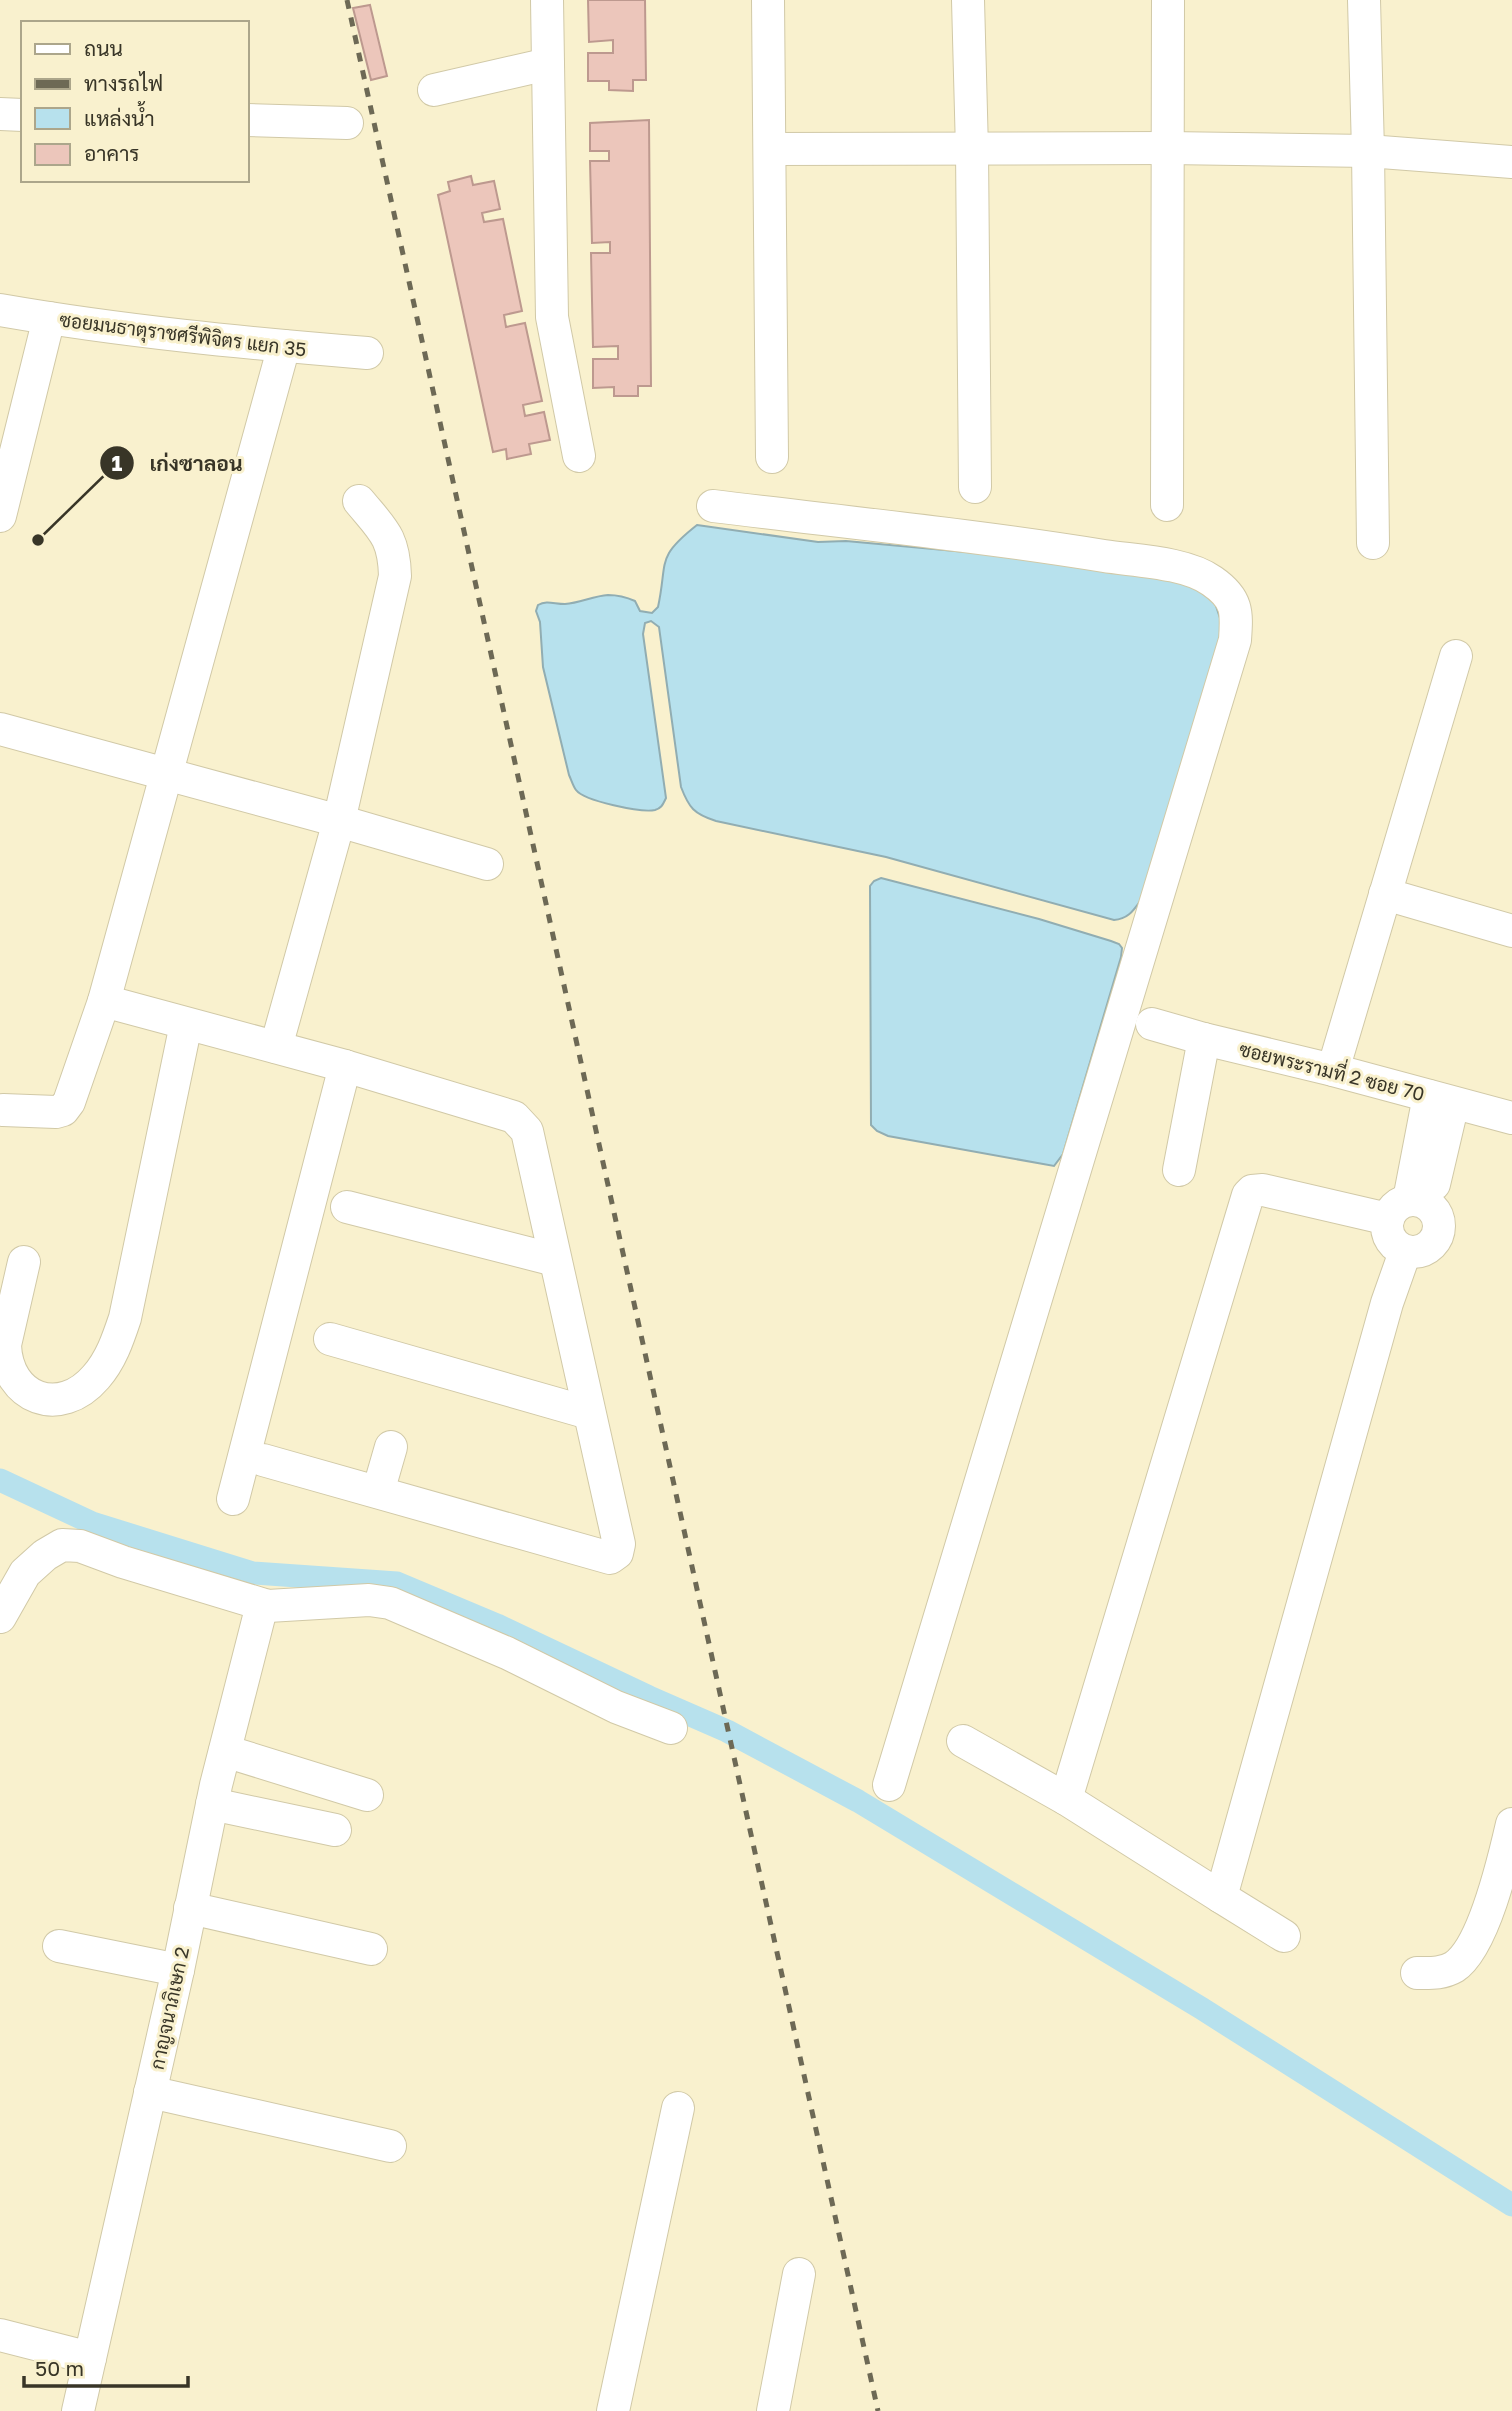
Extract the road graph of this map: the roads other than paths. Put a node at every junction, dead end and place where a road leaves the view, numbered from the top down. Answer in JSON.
{"nodes":[{"id":1,"x":547,"y":0,"type":"edge"},
{"id":2,"x":768,"y":0,"type":"edge"},
{"id":3,"x":968,"y":0,"type":"edge"},
{"id":4,"x":1168,"y":0,"type":"edge"},
{"id":5,"x":1364,"y":0,"type":"edge"},
{"id":6,"x":548,"y":64,"type":"junction"},
{"id":7,"x":434,"y":90,"type":"dead end"},
{"id":8,"x":0,"y":114,"type":"edge"},
{"id":9,"x":21,"y":115,"type":"edge"},
{"id":10,"x":248,"y":120,"type":"edge"},
{"id":11,"x":347,"y":122,"type":"dead end"},
{"id":12,"x":1168,"y":148,"type":"junction"},
{"id":13,"x":771,"y":149,"type":"junction"},
{"id":14,"x":972,"y":150,"type":"junction"},
{"id":15,"x":1368,"y":152,"type":"junction"},
{"id":16,"x":1512,"y":162,"type":"edge"},
{"id":17,"x":0,"y":310,"type":"edge"},
{"id":18,"x":49,"y":318,"type":"junction"},
{"id":19,"x":284,"y":346,"type":"junction"},
{"id":20,"x":367,"y":353,"type":"dead end"},
{"id":21,"x":579,"y":456,"type":"dead end"},
{"id":22,"x":772,"y":457,"type":"dead end"},
{"id":23,"x":975,"y":486,"type":"dead end"},
{"id":24,"x":359,"y":501,"type":"dead end"},
{"id":25,"x":1167,"y":505,"type":"dead end"},
{"id":26,"x":713,"y":506,"type":"dead end"},
{"id":27,"x":0,"y":516,"type":"edge"},
{"id":28,"x":1373,"y":542,"type":"dead end"},
{"id":29,"x":1456,"y":656,"type":"dead end"},
{"id":30,"x":0,"y":729,"type":"edge"},
{"id":31,"x":167,"y":774,"type":"junction"},
{"id":32,"x":339,"y":821,"type":"junction"},
{"id":33,"x":487,"y":864,"type":"dead end"},
{"id":34,"x":1385,"y":894,"type":"junction"},
{"id":35,"x":1512,"y":931,"type":"edge"},
{"id":36,"x":104,"y":1000,"type":"junction"},
{"id":37,"x":186,"y":1024,"type":"junction"},
{"id":38,"x":1152,"y":1024,"type":"dead end"},
{"id":39,"x":1204,"y":1039,"type":"junction"},
{"id":40,"x":276,"y":1047,"type":"junction"},
{"id":41,"x":345,"y":1066,"type":"junction"},
{"id":42,"x":1333,"y":1070,"type":"junction"},
{"id":43,"x":1441,"y":1099,"type":"junction"},
{"id":44,"x":3,"y":1110,"type":"dead end"},
{"id":45,"x":1512,"y":1118,"type":"edge"},
{"id":46,"x":1179,"y":1170,"type":"dead end"},
{"id":47,"x":347,"y":1207,"type":"dead end"},
{"id":48,"x":1409,"y":1208,"type":"junction"},
{"id":49,"x":1405,"y":1252,"type":"junction"},
{"id":50,"x":555,"y":1260,"type":"junction"},
{"id":51,"x":24,"y":1262,"type":"dead end"},
{"id":52,"x":330,"y":1339,"type":"dead end"},
{"id":53,"x":589,"y":1412,"type":"junction"},
{"id":54,"x":391,"y":1447,"type":"dead end"},
{"id":55,"x":263,"y":1460,"type":"dead end"},
{"id":56,"x":378,"y":1492,"type":"junction"},
{"id":57,"x":233,"y":1499,"type":"dead end"},
{"id":58,"x":262,"y":1605,"type":"junction"},
{"id":59,"x":0,"y":1617,"type":"edge"},
{"id":60,"x":671,"y":1728,"type":"dead end"},
{"id":61,"x":964,"y":1741,"type":"dead end"},
{"id":62,"x":225,"y":1751,"type":"junction"},
{"id":63,"x":889,"y":1785,"type":"dead end"},
{"id":64,"x":367,"y":1795,"type":"dead end"},
{"id":65,"x":1066,"y":1799,"type":"junction"},
{"id":66,"x":212,"y":1804,"type":"junction"},
{"id":67,"x":1512,"y":1824,"type":"edge"},
{"id":68,"x":335,"y":1830,"type":"dead end"},
{"id":69,"x":1221,"y":1897,"type":"junction"},
{"id":70,"x":190,"y":1908,"type":"junction"},
{"id":71,"x":1284,"y":1936,"type":"dead end"},
{"id":72,"x":59,"y":1946,"type":"dead end"},
{"id":73,"x":371,"y":1949,"type":"dead end"},
{"id":74,"x":178,"y":1970,"type":"junction"},
{"id":75,"x":1417,"y":1973,"type":"dead end"},
{"id":76,"x":150,"y":2092,"type":"junction"},
{"id":77,"x":678,"y":2108,"type":"dead end"},
{"id":78,"x":390,"y":2146,"type":"dead end"},
{"id":79,"x":799,"y":2273,"type":"dead end"},
{"id":80,"x":0,"y":2335,"type":"edge"},
{"id":81,"x":90,"y":2358,"type":"junction"},
{"id":82,"x":78,"y":2411,"type":"edge"},
{"id":83,"x":613,"y":2411,"type":"edge"},
{"id":84,"x":774,"y":2411,"type":"edge"}],
"edges":[{"from":1,"to":6,"type":"street"},
{"from":2,"to":13,"type":"street"},
{"from":3,"to":14,"type":"street"},
{"from":4,"to":12,"type":"street"},
{"from":5,"to":15,"type":"street"},
{"from":6,"to":7,"type":"street"},
{"from":6,"to":21,"type":"street"},
{"from":8,"to":9,"type":"street"},
{"from":10,"to":11,"type":"street"},
{"from":12,"to":14,"type":"street"},
{"from":12,"to":15,"type":"street"},
{"from":12,"to":25,"type":"street"},
{"from":13,"to":14,"type":"street"},
{"from":13,"to":22,"type":"street"},
{"from":14,"to":23,"type":"street"},
{"from":15,"to":16,"type":"street"},
{"from":15,"to":28,"type":"street"},
{"from":17,"to":18,"type":"street","name":"ซอยมนธาตุราชศรีพิจิตร แยก 35"},
{"from":18,"to":19,"type":"street","name":"ซอยมนธาตุราชศรีพิจิตร แยก 35"},
{"from":18,"to":27,"type":"street"},
{"from":19,"to":20,"type":"street","name":"ซอยมนธาตุราชศรีพิจิตร แยก 35"},
{"from":19,"to":31,"type":"street"},
{"from":24,"to":32,"type":"street"},
{"from":26,"to":63,"type":"street"},
{"from":29,"to":34,"type":"street"},
{"from":30,"to":31,"type":"street"},
{"from":31,"to":32,"type":"street"},
{"from":31,"to":36,"type":"street"},
{"from":32,"to":33,"type":"street"},
{"from":32,"to":40,"type":"street"},
{"from":34,"to":35,"type":"street"},
{"from":34,"to":42,"type":"street"},
{"from":36,"to":37,"type":"street"},
{"from":36,"to":44,"type":"street"},
{"from":37,"to":40,"type":"street"},
{"from":37,"to":51,"type":"street"},
{"from":38,"to":39,"type":"street","name":"ซอยพระรามที่ 2 ซอย 70"},
{"from":39,"to":42,"type":"street","name":"ซอยพระรามที่ 2 ซอย 70"},
{"from":39,"to":46,"type":"street"},
{"from":40,"to":41,"type":"street"},
{"from":41,"to":50,"type":"street"},
{"from":41,"to":57,"type":"street"},
{"from":42,"to":43,"type":"street","name":"ซอยพระรามที่ 2 ซอย 70"},
{"from":43,"to":45,"type":"street","name":"ซอยพระรามที่ 2 ซอย 70"},
{"from":43,"to":48,"type":"street"},
{"from":47,"to":50,"type":"street"},
{"from":48,"to":49,"type":"street"},
{"from":48,"to":49,"type":"street"},
{"from":48,"to":65,"type":"street"},
{"from":49,"to":69,"type":"street"},
{"from":50,"to":53,"type":"street"},
{"from":52,"to":53,"type":"street"},
{"from":53,"to":56,"type":"street"},
{"from":54,"to":56,"type":"street"},
{"from":55,"to":56,"type":"street"},
{"from":58,"to":59,"type":"street"},
{"from":58,"to":60,"type":"street"},
{"from":58,"to":62,"type":"street","name":"กาญจนาภิเษก 2"},
{"from":61,"to":65,"type":"street"},
{"from":62,"to":64,"type":"street"},
{"from":62,"to":66,"type":"street","name":"กาญจนาภิเษก 2"},
{"from":65,"to":69,"type":"street"},
{"from":66,"to":68,"type":"street"},
{"from":66,"to":70,"type":"street","name":"กาญจนาภิเษก 2"},
{"from":67,"to":75,"type":"street"},
{"from":69,"to":71,"type":"street"},
{"from":70,"to":73,"type":"street"},
{"from":70,"to":74,"type":"street","name":"กาญจนาภิเษก 2"},
{"from":72,"to":74,"type":"street"},
{"from":74,"to":76,"type":"street","name":"กาญจนาภิเษก 2"},
{"from":76,"to":78,"type":"street"},
{"from":76,"to":81,"type":"street","name":"กาญจนาภิเษก 2"},
{"from":77,"to":83,"type":"street"},
{"from":79,"to":84,"type":"street"},
{"from":80,"to":81,"type":"street"},
{"from":81,"to":82,"type":"street","name":"กาญจนาภิเษก 2"}]}
